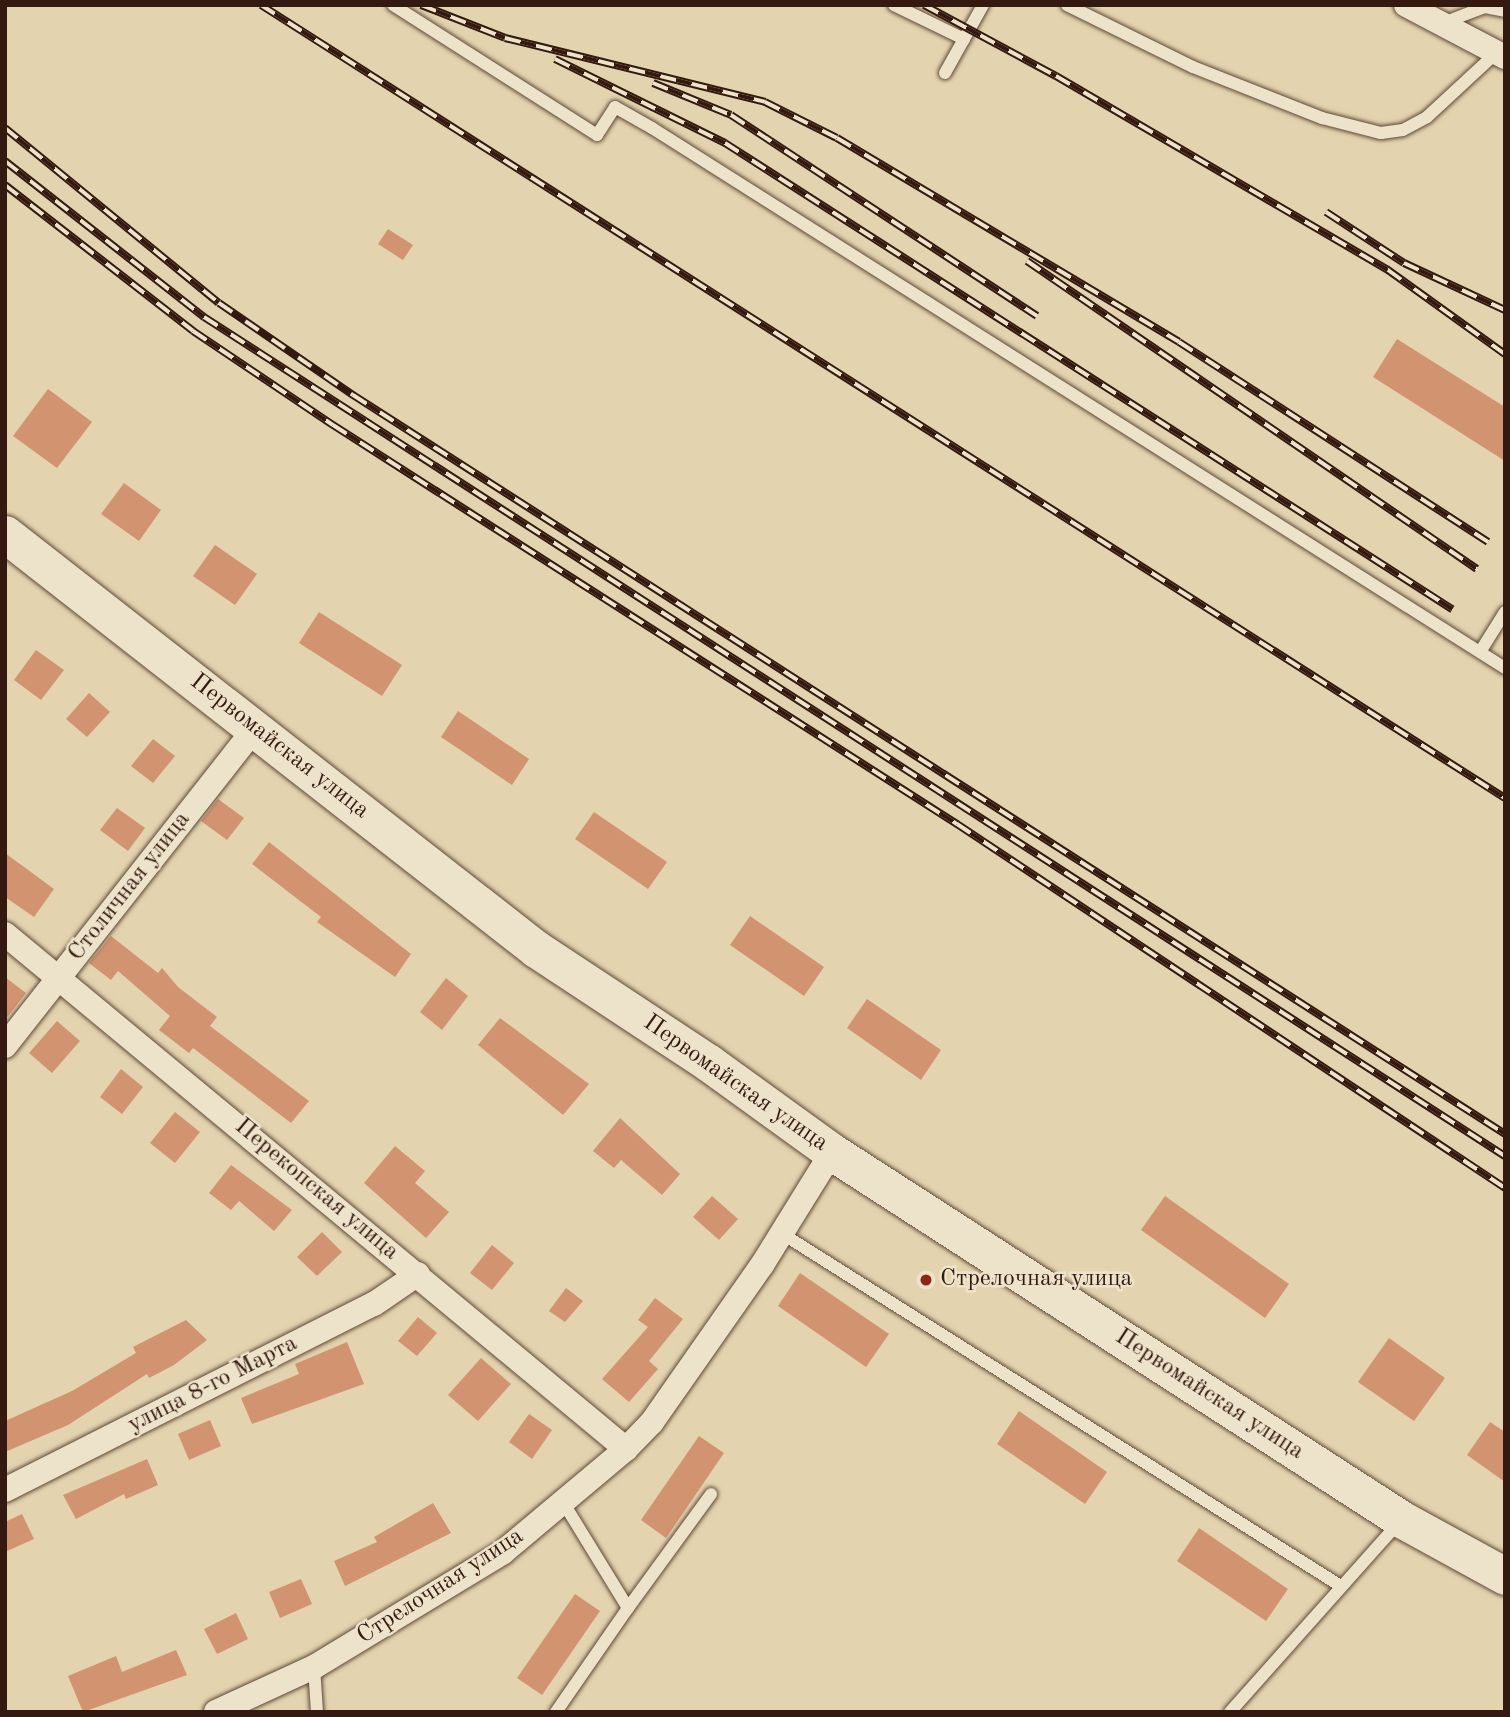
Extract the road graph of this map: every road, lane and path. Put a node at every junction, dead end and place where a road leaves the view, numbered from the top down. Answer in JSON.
{"nodes":[{"id":1,"x":393,"y":5,"type":"edge"},
{"id":2,"x":894,"y":5,"type":"edge"},
{"id":3,"x":983,"y":5,"type":"edge"},
{"id":4,"x":1067,"y":5,"type":"edge"},
{"id":5,"x":1406,"y":5,"type":"edge"},
{"id":6,"x":1505,"y":11,"type":"edge"},
{"id":7,"x":1443,"y":23,"type":"junction"},
{"id":8,"x":964,"y":39,"type":"junction"},
{"id":9,"x":1500,"y":55,"type":"edge"},
{"id":10,"x":945,"y":73,"type":"dead end"},
{"id":11,"x":5,"y":534,"type":"edge"},
{"id":12,"x":1505,"y":612,"type":"edge"},
{"id":13,"x":1480,"y":652,"type":"junction"},
{"id":14,"x":1505,"y":668,"type":"edge"},
{"id":15,"x":255,"y":728,"type":"junction"},
{"id":16,"x":5,"y":934,"type":"edge"},
{"id":17,"x":59,"y":978,"type":"junction"},
{"id":18,"x":5,"y":1046,"type":"edge"},
{"id":19,"x":832,"y":1152,"type":"junction"},
{"id":20,"x":781,"y":1233,"type":"junction"},
{"id":21,"x":418,"y":1274,"type":"junction"},
{"id":22,"x":626,"y":1449,"type":"junction"},
{"id":23,"x":5,"y":1490,"type":"edge"},
{"id":24,"x":711,"y":1494,"type":"dead end"},
{"id":25,"x":563,"y":1502,"type":"junction"},
{"id":26,"x":1401,"y":1519,"type":"junction"},
{"id":27,"x":1505,"y":1576,"type":"edge"},
{"id":28,"x":1339,"y":1584,"type":"junction"},
{"id":29,"x":628,"y":1608,"type":"junction"},
{"id":30,"x":314,"y":1667,"type":"junction"},
{"id":31,"x":216,"y":1712,"type":"edge"},
{"id":32,"x":317,"y":1712,"type":"edge"},
{"id":33,"x":555,"y":1712,"type":"edge"},
{"id":34,"x":1230,"y":1712,"type":"edge"}],
"edges":[{"from":1,"to":13,"type":"lane"},
{"from":2,"to":8,"type":"lane"},
{"from":3,"to":8,"type":"lane"},
{"from":4,"to":9,"type":"lane"},
{"from":5,"to":7,"type":"street"},
{"from":6,"to":7,"type":"lane"},
{"from":7,"to":9,"type":"street"},
{"from":8,"to":10,"type":"lane"},
{"from":11,"to":15,"type":"main road","name":"Первомайская улица"},
{"from":12,"to":13,"type":"lane"},
{"from":13,"to":14,"type":"lane"},
{"from":15,"to":17,"type":"street","name":"Столичная улица"},
{"from":15,"to":19,"type":"main road","name":"Первомайская улица"},
{"from":16,"to":17,"type":"street","name":"Перекопская улица"},
{"from":17,"to":18,"type":"street","name":"Столичная улица"},
{"from":17,"to":21,"type":"street","name":"Перекопская улица"},
{"from":19,"to":20,"type":"street","name":"Стрелочная улица"},
{"from":19,"to":26,"type":"main road","name":"Первомайская улица"},
{"from":20,"to":22,"type":"street","name":"Стрелочная улица"},
{"from":20,"to":28,"type":"lane"},
{"from":21,"to":22,"type":"street","name":"Перекопская улица"},
{"from":21,"to":23,"type":"street","name":"улица 8-го Марта"},
{"from":22,"to":25,"type":"street","name":"Стрелочная улица"},
{"from":24,"to":29,"type":"lane"},
{"from":25,"to":29,"type":"lane"},
{"from":25,"to":30,"type":"street","name":"Стрелочная улица"},
{"from":26,"to":27,"type":"main road","name":"Первомайская улица"},
{"from":26,"to":28,"type":"lane"},
{"from":28,"to":34,"type":"lane"},
{"from":29,"to":33,"type":"lane"},
{"from":30,"to":31,"type":"street","name":"Стрелочная улица"},
{"from":30,"to":32,"type":"lane"}]}
